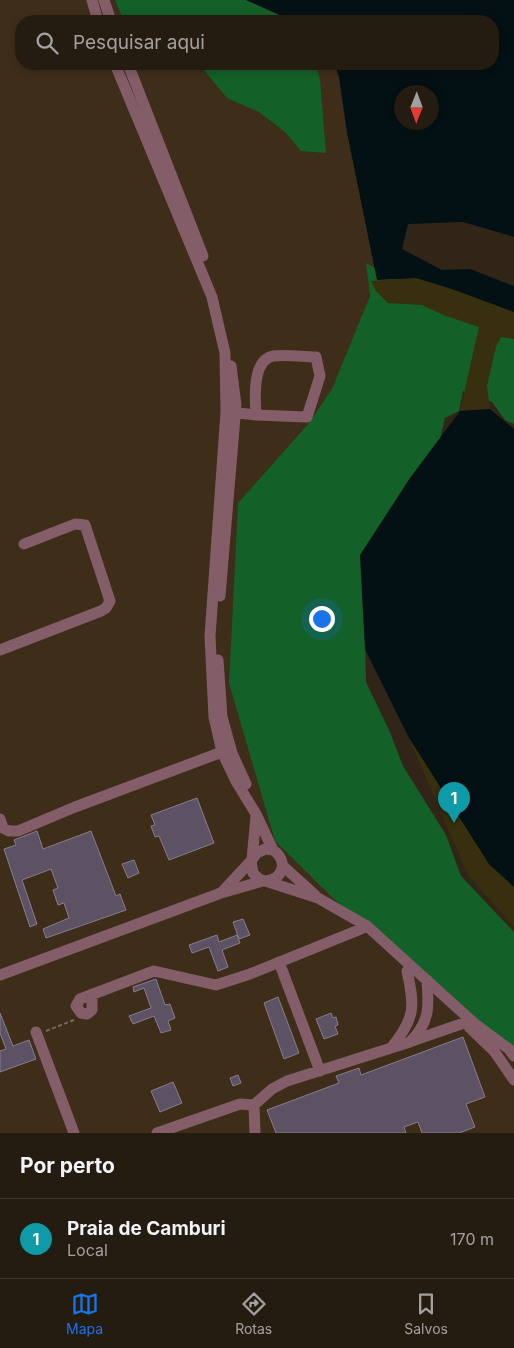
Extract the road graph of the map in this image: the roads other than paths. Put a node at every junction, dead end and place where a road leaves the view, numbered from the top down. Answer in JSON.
{"nodes":[{"id":1,"x":92,"y":0,"type":"edge"},
{"id":2,"x":104,"y":0,"type":"edge"},
{"id":3,"x":96,"y":15,"type":"edge"},
{"id":4,"x":109,"y":15,"type":"edge"},
{"id":5,"x":117,"y":70,"type":"edge"},
{"id":6,"x":130,"y":70,"type":"edge"},
{"id":7,"x":230,"y":412,"type":"junction"},
{"id":8,"x":256,"y":415,"type":"junction"},
{"id":9,"x":24,"y":544,"type":"dead end"},
{"id":10,"x":0,"y":650,"type":"edge"},
{"id":11,"x":222,"y":752,"type":"junction"},
{"id":12,"x":256,"y":814,"type":"junction"},
{"id":13,"x":0,"y":820,"type":"edge"},
{"id":14,"x":273,"y":850,"type":"junction"},
{"id":15,"x":252,"y":860,"type":"junction"},
{"id":16,"x":283,"y":866,"type":"junction"},
{"id":17,"x":264,"y":881,"type":"junction"},
{"id":18,"x":221,"y":893,"type":"junction"},
{"id":19,"x":318,"y":898,"type":"junction"},
{"id":20,"x":361,"y":929,"type":"junction"},
{"id":21,"x":279,"y":962,"type":"junction"},
{"id":22,"x":407,"y":971,"type":"junction"},
{"id":23,"x":0,"y":975,"type":"edge"},
{"id":24,"x":427,"y":984,"type":"junction"},
{"id":25,"x":92,"y":994,"type":"dead end"},
{"id":26,"x":464,"y":1023,"type":"junction"},
{"id":27,"x":39,"y":1032,"type":"road end"},
{"id":28,"x":410,"y":1042,"type":"junction"},
{"id":29,"x":391,"y":1049,"type":"junction"},
{"id":30,"x":514,"y":1056,"type":"edge"},
{"id":31,"x":320,"y":1071,"type":"junction"},
{"id":32,"x":514,"y":1080,"type":"edge"},
{"id":33,"x":254,"y":1105,"type":"junction"},
{"id":34,"x":74,"y":1133,"type":"edge"},
{"id":35,"x":157,"y":1133,"type":"edge"},
{"id":36,"x":255,"y":1133,"type":"edge"}],
"edges":[{"from":1,"to":3,"type":"street"},
{"from":2,"to":4,"type":"street"},
{"from":5,"to":7,"type":"street"},
{"from":6,"to":7,"type":"street"},
{"from":7,"to":8,"type":"street"},
{"from":7,"to":11,"type":"street"},
{"from":7,"to":12,"type":"street"},
{"from":8,"to":8,"type":"street"},
{"from":9,"to":10,"type":"street"},
{"from":11,"to":12,"type":"street"},
{"from":11,"to":13,"type":"street"},
{"from":12,"to":14,"type":"street"},
{"from":12,"to":15,"type":"street"},
{"from":14,"to":15,"type":"street"},
{"from":14,"to":16,"type":"street"},
{"from":15,"to":17,"type":"street"},
{"from":15,"to":18,"type":"street"},
{"from":16,"to":17,"type":"street"},
{"from":16,"to":19,"type":"street"},
{"from":17,"to":18,"type":"street"},
{"from":17,"to":19,"type":"street"},
{"from":18,"to":23,"type":"street"},
{"from":19,"to":20,"type":"street"},
{"from":19,"to":24,"type":"street"},
{"from":20,"to":21,"type":"street"},
{"from":20,"to":22,"type":"street"},
{"from":21,"to":25,"type":"street"},
{"from":21,"to":31,"type":"street"},
{"from":22,"to":24,"type":"street"},
{"from":22,"to":29,"type":"street"},
{"from":24,"to":26,"type":"street"},
{"from":24,"to":28,"type":"street"},
{"from":24,"to":30,"type":"street"},
{"from":26,"to":28,"type":"street"},
{"from":26,"to":32,"type":"street"},
{"from":27,"to":34,"type":"street"},
{"from":28,"to":29,"type":"street"},
{"from":29,"to":31,"type":"street"},
{"from":31,"to":33,"type":"street"},
{"from":33,"to":35,"type":"street"},
{"from":33,"to":36,"type":"street"}]}
